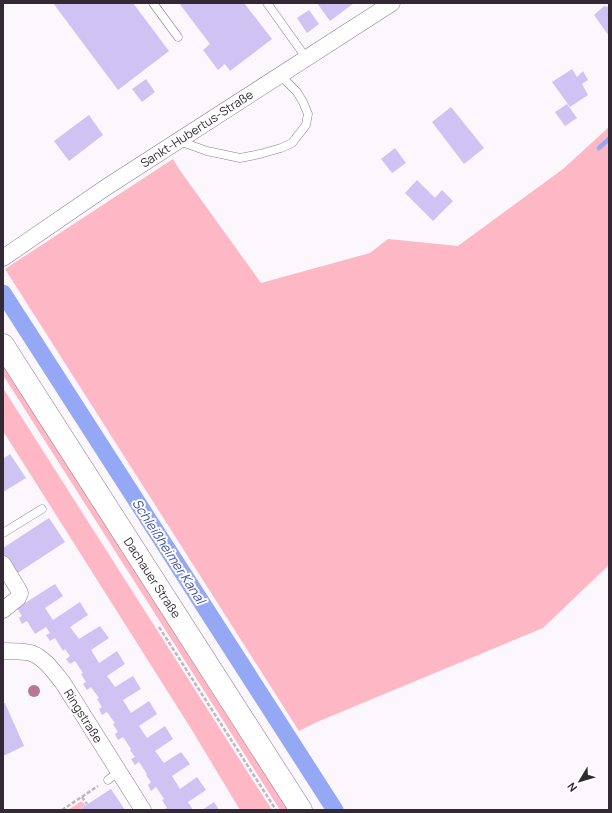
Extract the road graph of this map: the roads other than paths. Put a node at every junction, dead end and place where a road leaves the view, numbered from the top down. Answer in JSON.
{"nodes":[{"id":1,"x":153,"y":3,"type":"edge"},
{"id":2,"x":267,"y":3,"type":"edge"},
{"id":3,"x":392,"y":3,"type":"edge"},
{"id":4,"x":178,"y":37,"type":"dead end"},
{"id":5,"x":307,"y":59,"type":"junction"},
{"id":6,"x":281,"y":76,"type":"junction"},
{"id":7,"x":178,"y":141,"type":"junction"},
{"id":8,"x":6,"y":255,"type":"edge"},
{"id":9,"x":3,"y":345,"type":"edge"},
{"id":10,"x":42,"y":509,"type":"dead end"},
{"id":11,"x":3,"y":533,"type":"edge"},
{"id":12,"x":3,"y":564,"type":"edge"},
{"id":13,"x":3,"y":610,"type":"edge"},
{"id":14,"x":3,"y":651,"type":"edge"},
{"id":15,"x":143,"y":810,"type":"edge"},
{"id":16,"x":301,"y":810,"type":"edge"}],
"edges":[{"from":1,"to":4,"type":"lane"},
{"from":2,"to":5,"type":"lane"},
{"from":3,"to":5,"type":"street","name":"Sankt-Hubertus-Straße"},
{"from":5,"to":6,"type":"street","name":"Sankt-Hubertus-Straße"},
{"from":6,"to":7,"type":"street","name":"Sankt-Hubertus-Straße"},
{"from":6,"to":7,"type":"lane"},
{"from":7,"to":8,"type":"street","name":"Sankt-Hubertus-Straße"},
{"from":9,"to":16,"type":"main road","name":"Dachauer Straße"},
{"from":10,"to":11,"type":"lane"},
{"from":12,"to":13,"type":"street"},
{"from":14,"to":15,"type":"street","name":"Ringstraße"}]}
